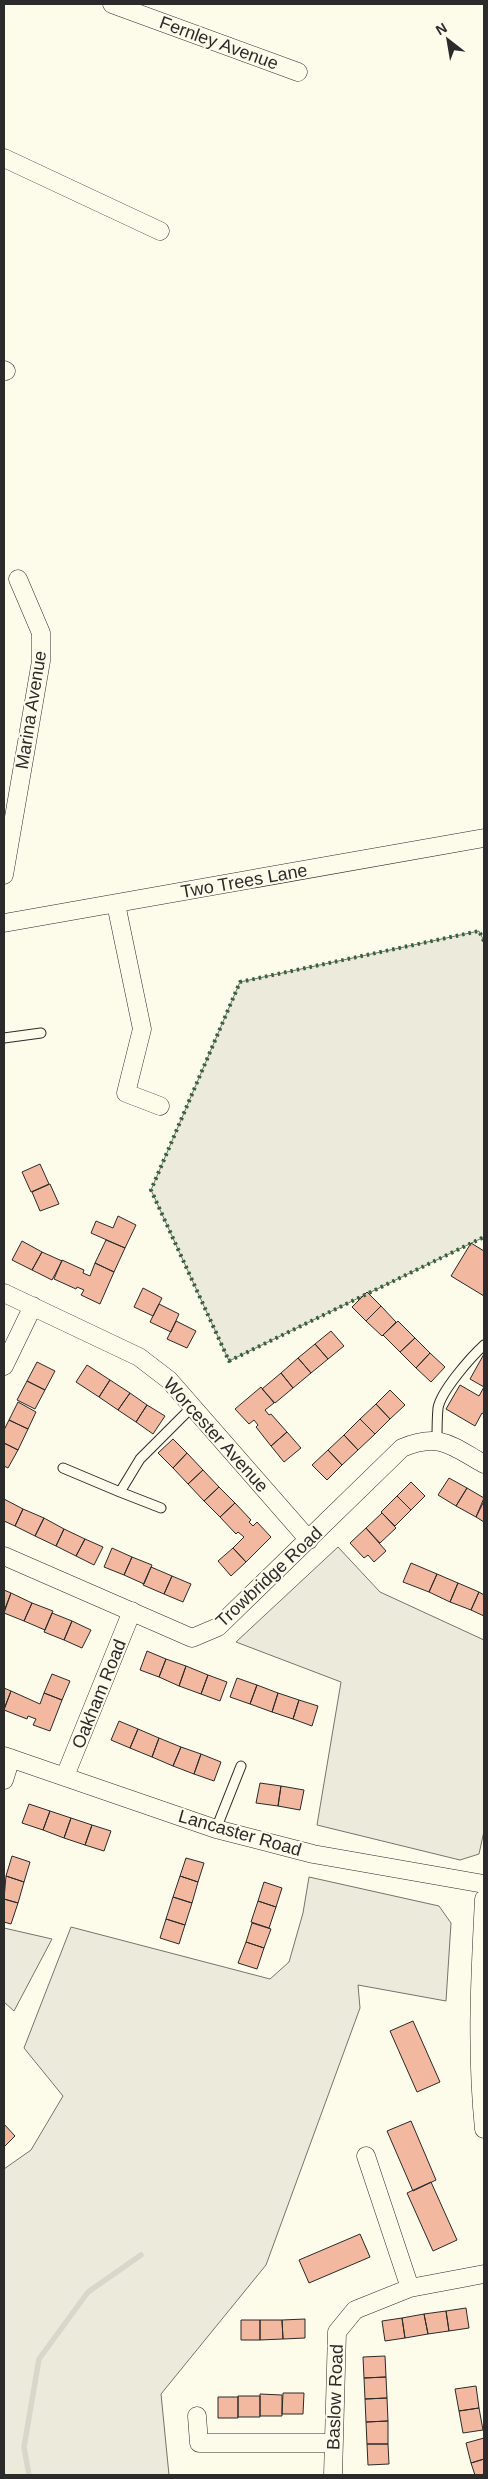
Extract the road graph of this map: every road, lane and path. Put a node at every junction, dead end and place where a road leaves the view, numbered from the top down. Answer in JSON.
{"nodes":[{"id":1,"x":112,"y":4,"type":"edge"},
{"id":2,"x":298,"y":72,"type":"dead end"},
{"id":3,"x":4,"y":158,"type":"edge"},
{"id":4,"x":160,"y":231,"type":"dead end"},
{"id":5,"x":18,"y":579,"type":"dead end"},
{"id":6,"x":484,"y":838,"type":"edge"},
{"id":7,"x":4,"y":875,"type":"edge"},
{"id":8,"x":116,"y":904,"type":"junction"},
{"id":9,"x":4,"y":923,"type":"edge"},
{"id":10,"x":41,"y":1033,"type":"dead end"},
{"id":11,"x":4,"y":1038,"type":"edge"},
{"id":12,"x":160,"y":1106,"type":"dead end"},
{"id":13,"x":4,"y":1292,"type":"edge"},
{"id":14,"x":33,"y":1306,"type":"junction"},
{"id":15,"x":484,"y":1345,"type":"edge"},
{"id":16,"x":4,"y":1366,"type":"edge"},
{"id":17,"x":192,"y":1407,"type":"junction"},
{"id":18,"x":437,"y":1440,"type":"junction"},
{"id":19,"x":484,"y":1464,"type":"edge"},
{"id":20,"x":62,"y":1468,"type":"dead end"},
{"id":21,"x":120,"y":1492,"type":"junction"},
{"id":22,"x":161,"y":1508,"type":"dead end"},
{"id":23,"x":309,"y":1540,"type":"junction"},
{"id":24,"x":4,"y":1556,"type":"edge"},
{"id":25,"x":132,"y":1611,"type":"junction"},
{"id":26,"x":7,"y":1757,"type":"edge"},
{"id":27,"x":241,"y":1766,"type":"dead end"},
{"id":28,"x":65,"y":1776,"type":"junction"},
{"id":29,"x":4,"y":1780,"type":"edge"},
{"id":30,"x":216,"y":1829,"type":"junction"},
{"id":31,"x":484,"y":1884,"type":"edge"},
{"id":32,"x":484,"y":1899,"type":"edge"},
{"id":33,"x":483,"y":1958,"type":"edge"},
{"id":34,"x":484,"y":2129,"type":"edge"},
{"id":35,"x":366,"y":2156,"type":"dead end"},
{"id":36,"x":484,"y":2274,"type":"edge"},
{"id":37,"x":410,"y":2288,"type":"junction"},
{"id":38,"x":197,"y":2416,"type":"dead end"},
{"id":39,"x":333,"y":2442,"type":"junction"},
{"id":40,"x":333,"y":2475,"type":"edge"}],
"edges":[{"from":1,"to":2,"type":"street","name":"Fernley Avenue"},
{"from":3,"to":4,"type":"street"},
{"from":5,"to":7,"type":"street","name":"Marina Avenue"},
{"from":6,"to":8,"type":"street","name":"Two Trees Lane"},
{"from":8,"to":9,"type":"street","name":"Two Trees Lane"},
{"from":8,"to":12,"type":"street"},
{"from":10,"to":11,"type":"lane"},
{"from":13,"to":14,"type":"street","name":"Worcester Avenue"},
{"from":14,"to":16,"type":"street"},
{"from":14,"to":17,"type":"street","name":"Worcester Avenue"},
{"from":15,"to":18,"type":"lane"},
{"from":17,"to":21,"type":"lane"},
{"from":17,"to":23,"type":"street","name":"Worcester Avenue"},
{"from":18,"to":19,"type":"street"},
{"from":18,"to":23,"type":"street","name":"Trowbridge Road"},
{"from":20,"to":21,"type":"lane"},
{"from":21,"to":22,"type":"lane"},
{"from":23,"to":25,"type":"street","name":"Trowbridge Road"},
{"from":24,"to":25,"type":"street","name":"Trowbridge Road"},
{"from":25,"to":28,"type":"street","name":"Oakham Road"},
{"from":26,"to":28,"type":"street","name":"Lancaster Road"},
{"from":26,"to":29,"type":"street"},
{"from":27,"to":30,"type":"lane"},
{"from":28,"to":30,"type":"street","name":"Lancaster Road"},
{"from":30,"to":31,"type":"street","name":"Lancaster Road"},
{"from":32,"to":33,"type":"street"},
{"from":33,"to":34,"type":"street"},
{"from":35,"to":37,"type":"street"},
{"from":36,"to":37,"type":"street","name":"Baslow Road"},
{"from":37,"to":39,"type":"street","name":"Baslow Road"},
{"from":38,"to":39,"type":"street"},
{"from":39,"to":40,"type":"street","name":"Baslow Road"}]}
